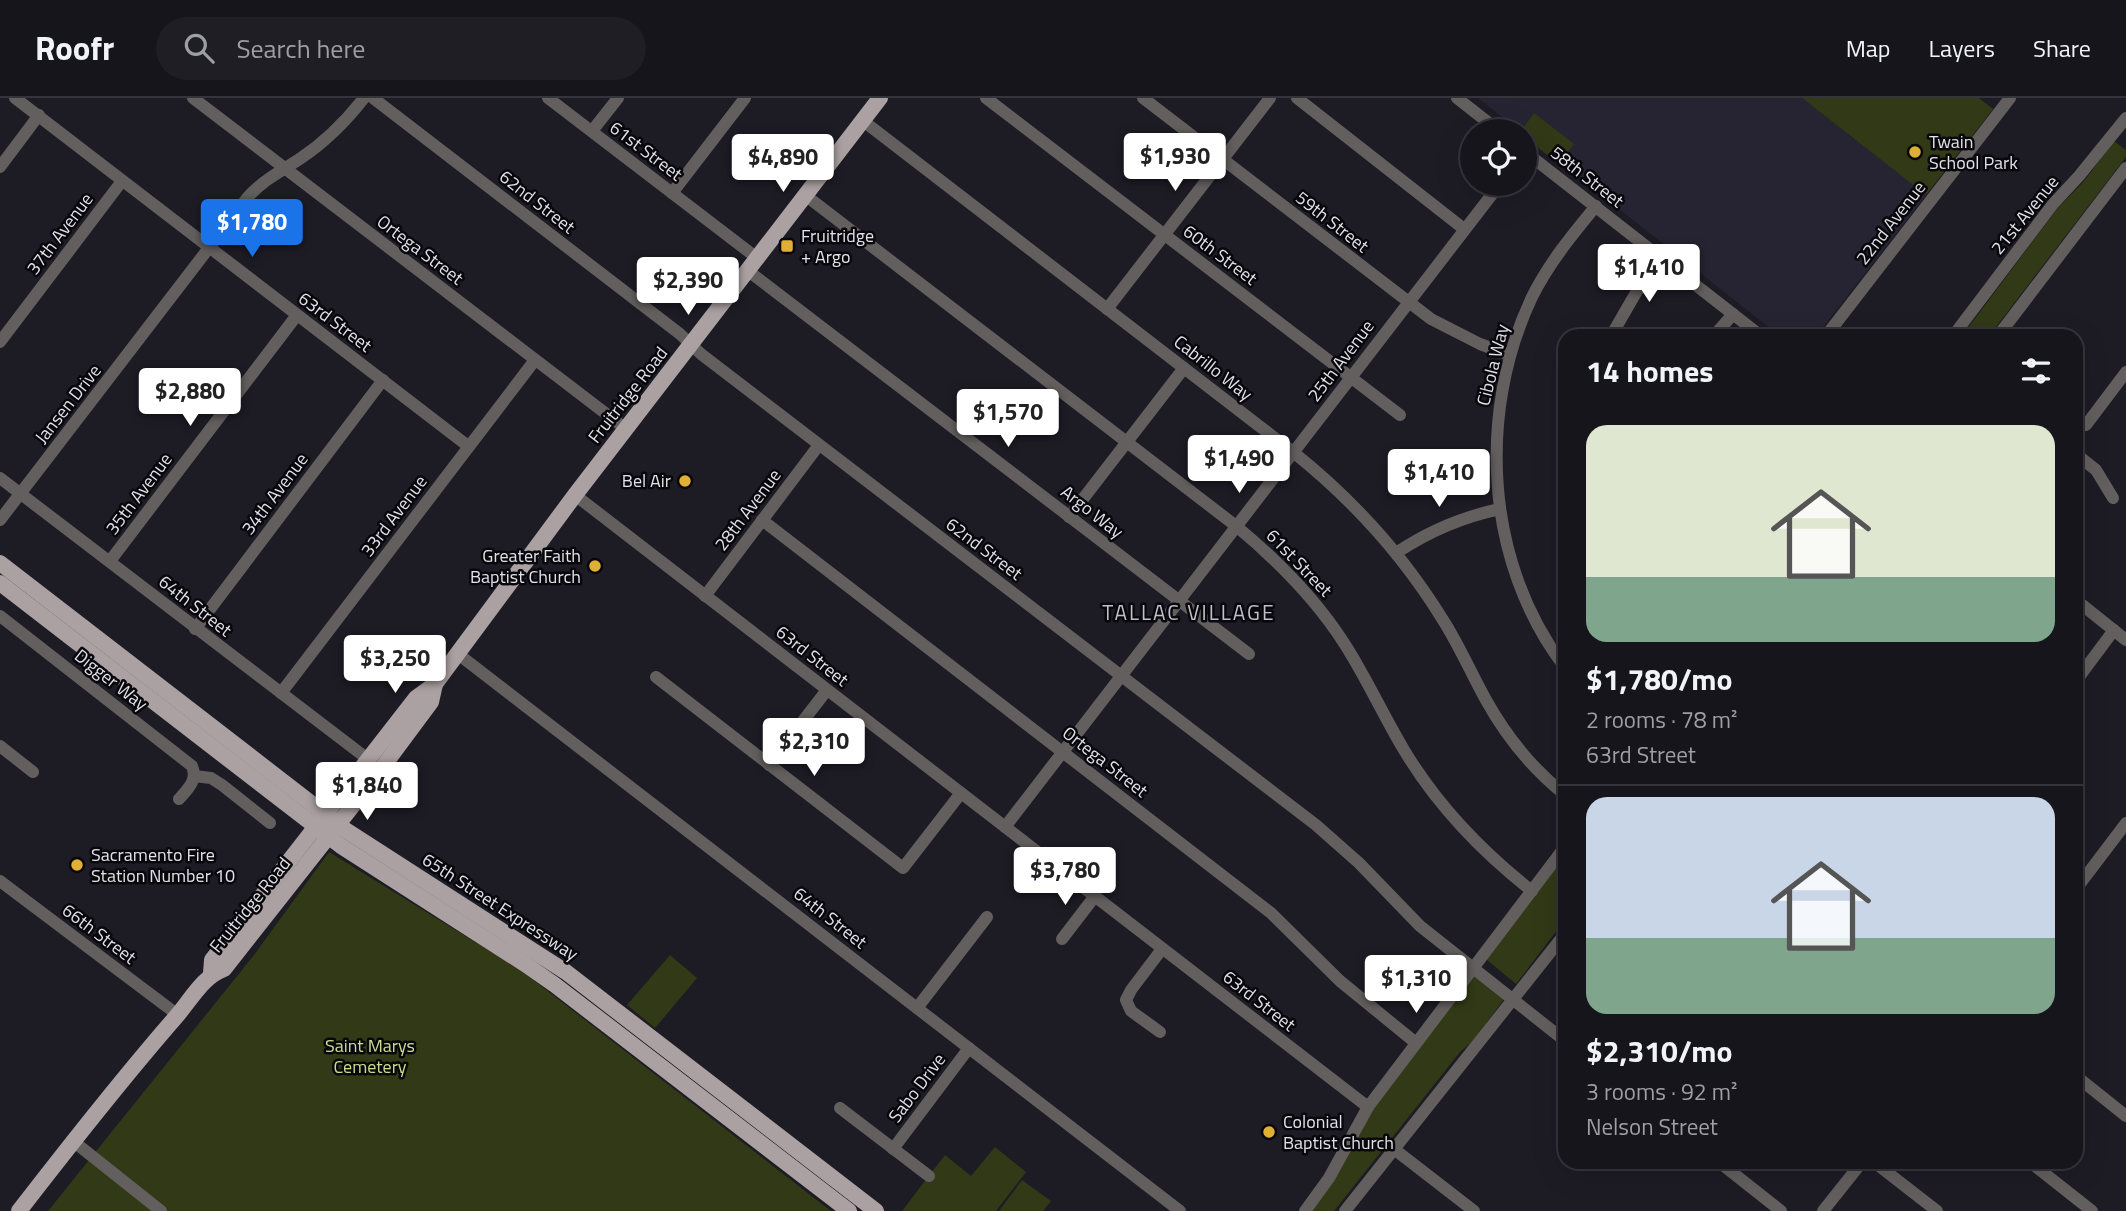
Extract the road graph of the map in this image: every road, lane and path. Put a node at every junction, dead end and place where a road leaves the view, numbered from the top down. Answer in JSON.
{"nodes":[{"id":1,"x":15,"y":98,"type":"edge"},
{"id":2,"x":192,"y":98,"type":"edge"},
{"id":3,"x":364,"y":98,"type":"edge"},
{"id":4,"x":373,"y":98,"type":"edge"},
{"id":5,"x":548,"y":98,"type":"edge"},
{"id":6,"x":618,"y":98,"type":"edge"},
{"id":7,"x":745,"y":98,"type":"edge"},
{"id":8,"x":880,"y":98,"type":"edge"},
{"id":9,"x":986,"y":98,"type":"edge"},
{"id":10,"x":1143,"y":98,"type":"edge"},
{"id":11,"x":1270,"y":98,"type":"edge"},
{"id":12,"x":1297,"y":98,"type":"edge"},
{"id":13,"x":1457,"y":98,"type":"edge"},
{"id":14,"x":2010,"y":98,"type":"edge"},
{"id":15,"x":40,"y":115,"type":"junction"},
{"id":16,"x":1484,"y":119,"type":"edge"},
{"id":17,"x":862,"y":120,"type":"junction"},
{"id":18,"x":2124,"y":126,"type":"edge"},
{"id":19,"x":592,"y":131,"type":"junction"},
{"id":20,"x":1222,"y":159,"type":"junction"},
{"id":21,"x":1537,"y":160,"type":"edge"},
{"id":22,"x":0,"y":167,"type":"edge"},
{"id":23,"x":285,"y":168,"type":"junction"},
{"id":24,"x":2126,"y":168,"type":"edge"},
{"id":25,"x":122,"y":181,"type":"junction"},
{"id":26,"x":672,"y":192,"type":"junction"},
{"id":27,"x":805,"y":195,"type":"junction"},
{"id":28,"x":1490,"y":196,"type":"edge"},
{"id":29,"x":1596,"y":206,"type":"junction"},
{"id":30,"x":1464,"y":229,"type":"junction"},
{"id":31,"x":1164,"y":235,"type":"junction"},
{"id":32,"x":211,"y":247,"type":"junction"},
{"id":33,"x":1663,"y":259,"type":"junction"},
{"id":34,"x":752,"y":264,"type":"junction"},
{"id":35,"x":1408,"y":302,"type":"junction"},
{"id":36,"x":1107,"y":309,"type":"junction"},
{"id":37,"x":1732,"y":314,"type":"junction"},
{"id":38,"x":297,"y":315,"type":"junction"},
{"id":39,"x":1615,"y":329,"type":"edge"},
{"id":40,"x":1720,"y":329,"type":"edge"},
{"id":41,"x":1752,"y":329,"type":"edge"},
{"id":42,"x":1831,"y":329,"type":"edge"},
{"id":43,"x":1958,"y":329,"type":"edge"},
{"id":44,"x":2003,"y":329,"type":"edge"},
{"id":45,"x":0,"y":342,"type":"edge"},
{"id":46,"x":691,"y":344,"type":"junction"},
{"id":47,"x":1510,"y":355,"type":"junction"},
{"id":48,"x":535,"y":360,"type":"junction"},
{"id":49,"x":1184,"y":368,"type":"junction"},
{"id":50,"x":2126,"y":372,"type":"edge"},
{"id":51,"x":1351,"y":377,"type":"junction"},
{"id":52,"x":383,"y":380,"type":"junction"},
{"id":53,"x":1400,"y":415,"type":"dead end"},
{"id":54,"x":2086,"y":425,"type":"dead end"},
{"id":55,"x":626,"y":429,"type":"junction"},
{"id":56,"x":1127,"y":443,"type":"junction"},
{"id":57,"x":819,"y":444,"type":"junction"},
{"id":58,"x":468,"y":446,"type":"junction"},
{"id":59,"x":1293,"y":452,"type":"junction"},
{"id":60,"x":2083,"y":460,"type":"edge"},
{"id":61,"x":0,"y":478,"type":"edge"},
{"id":62,"x":21,"y":494,"type":"junction"},
{"id":63,"x":575,"y":495,"type":"junction"},
{"id":64,"x":2113,"y":498,"type":"dead end"},
{"id":65,"x":1500,"y":509,"type":"junction"},
{"id":66,"x":1069,"y":517,"type":"junction"},
{"id":67,"x":0,"y":520,"type":"edge"},
{"id":68,"x":762,"y":520,"type":"junction"},
{"id":69,"x":1236,"y":527,"type":"junction"},
{"id":70,"x":1396,"y":553,"type":"junction"},
{"id":71,"x":110,"y":561,"type":"junction"},
{"id":72,"x":0,"y":563,"type":"edge"},
{"id":73,"x":0,"y":583,"type":"edge"},
{"id":74,"x":705,"y":596,"type":"junction"},
{"id":75,"x":1179,"y":601,"type":"junction"},
{"id":76,"x":2083,"y":606,"type":"edge"},
{"id":77,"x":0,"y":616,"type":"edge"},
{"id":78,"x":195,"y":629,"type":"junction"},
{"id":79,"x":2114,"y":630,"type":"junction"},
{"id":80,"x":2126,"y":640,"type":"edge"},
{"id":81,"x":458,"y":654,"type":"junction"},
{"id":82,"x":1249,"y":654,"type":"dead end"},
{"id":83,"x":1558,"y":657,"type":"edge"},
{"id":84,"x":2083,"y":672,"type":"edge"},
{"id":85,"x":1121,"y":676,"type":"junction"},
{"id":86,"x":656,"y":677,"type":"dead end"},
{"id":87,"x":435,"y":684,"type":"junction"},
{"id":88,"x":828,"y":690,"type":"junction"},
{"id":89,"x":281,"y":693,"type":"junction"},
{"id":90,"x":0,"y":746,"type":"edge"},
{"id":91,"x":1063,"y":752,"type":"junction"},
{"id":92,"x":369,"y":760,"type":"junction"},
{"id":93,"x":769,"y":765,"type":"junction"},
{"id":94,"x":33,"y":772,"type":"dead end"},
{"id":95,"x":194,"y":776,"type":"junction"},
{"id":96,"x":1558,"y":788,"type":"edge"},
{"id":97,"x":961,"y":793,"type":"junction"},
{"id":98,"x":179,"y":799,"type":"dead end"},
{"id":99,"x":2126,"y":822,"type":"edge"},
{"id":100,"x":270,"y":823,"type":"dead end"},
{"id":101,"x":328,"y":826,"type":"junction"},
{"id":102,"x":1005,"y":827,"type":"junction"},
{"id":103,"x":1558,"y":856,"type":"edge"},
{"id":104,"x":2083,"y":879,"type":"edge"},
{"id":105,"x":0,"y":881,"type":"edge"},
{"id":106,"x":1532,"y":891,"type":"junction"},
{"id":107,"x":1095,"y":897,"type":"junction"},
{"id":108,"x":987,"y":917,"type":"dead end"},
{"id":109,"x":1062,"y":939,"type":"dead end"},
{"id":110,"x":1558,"y":943,"type":"edge"},
{"id":111,"x":1163,"y":949,"type":"junction"},
{"id":112,"x":1473,"y":967,"type":"junction"},
{"id":113,"x":1514,"y":1000,"type":"junction"},
{"id":114,"x":917,"y":1008,"type":"junction"},
{"id":115,"x":178,"y":1015,"type":"junction"},
{"id":116,"x":1160,"y":1032,"type":"dead end"},
{"id":117,"x":1558,"y":1036,"type":"edge"},
{"id":118,"x":1416,"y":1043,"type":"junction"},
{"id":119,"x":970,"y":1048,"type":"junction"},
{"id":120,"x":2083,"y":1082,"type":"edge"},
{"id":121,"x":1368,"y":1107,"type":"junction"},
{"id":122,"x":840,"y":1108,"type":"dead end"},
{"id":123,"x":2126,"y":1116,"type":"edge"},
{"id":124,"x":73,"y":1141,"type":"junction"},
{"id":125,"x":893,"y":1149,"type":"junction"},
{"id":126,"x":1394,"y":1149,"type":"junction"},
{"id":127,"x":1728,"y":1169,"type":"edge"},
{"id":128,"x":1857,"y":1169,"type":"edge"},
{"id":129,"x":1883,"y":1169,"type":"edge"},
{"id":130,"x":2039,"y":1169,"type":"edge"},
{"id":131,"x":929,"y":1176,"type":"dead end"},
{"id":132,"x":19,"y":1211,"type":"edge"},
{"id":133,"x":161,"y":1211,"type":"edge"},
{"id":134,"x":849,"y":1211,"type":"edge"},
{"id":135,"x":876,"y":1211,"type":"edge"},
{"id":136,"x":1180,"y":1211,"type":"edge"},
{"id":137,"x":1305,"y":1211,"type":"edge"},
{"id":138,"x":1345,"y":1211,"type":"edge"},
{"id":139,"x":1474,"y":1211,"type":"edge"},
{"id":140,"x":1782,"y":1211,"type":"edge"},
{"id":141,"x":1824,"y":1211,"type":"edge"},
{"id":142,"x":1937,"y":1211,"type":"edge"},
{"id":143,"x":2092,"y":1211,"type":"edge"}],
"edges":[{"from":1,"to":15,"type":"street","name":"63rd Street"},
{"from":2,"to":23,"type":"street","name":"Ortega Street"},
{"from":3,"to":23,"type":"street","name":"Jansen Drive"},
{"from":4,"to":46,"type":"street","name":"62nd Street"},
{"from":5,"to":19,"type":"street","name":"61st Street"},
{"from":6,"to":19,"type":"street"},
{"from":7,"to":26,"type":"street"},
{"from":8,"to":17,"type":"main road","name":"Fruitridge Road"},
{"from":9,"to":31,"type":"street","name":"60th Street"},
{"from":10,"to":20,"type":"street","name":"59th Street"},
{"from":11,"to":20,"type":"street"},
{"from":12,"to":30,"type":"street"},
{"from":13,"to":16,"type":"street"},
{"from":14,"to":42,"type":"street","name":"22nd Avenue"},
{"from":15,"to":22,"type":"street"},
{"from":15,"to":25,"type":"street","name":"63rd Street"},
{"from":17,"to":27,"type":"main road","name":"Fruitridge Road"},
{"from":17,"to":36,"type":"street","name":"Cabrillo Way"},
{"from":18,"to":43,"type":"street","name":"21st Avenue"},
{"from":19,"to":26,"type":"street","name":"61st Street"},
{"from":20,"to":31,"type":"street"},
{"from":20,"to":35,"type":"street","name":"59th Street"},
{"from":21,"to":29,"type":"street","name":"58th Street"},
{"from":23,"to":32,"type":"street","name":"Jansen Drive"},
{"from":23,"to":48,"type":"street","name":"Ortega Street"},
{"from":24,"to":44,"type":"street"},
{"from":25,"to":32,"type":"street","name":"63rd Street"},
{"from":25,"to":45,"type":"street","name":"37th Avenue"},
{"from":26,"to":34,"type":"street","name":"61st Street"},
{"from":27,"to":34,"type":"main road","name":"Fruitridge Road"},
{"from":27,"to":56,"type":"street","name":"61st Street"},
{"from":28,"to":30,"type":"street","name":"25th Avenue"},
{"from":29,"to":33,"type":"street","name":"58th Street"},
{"from":29,"to":47,"type":"street","name":"Cibola Way"},
{"from":30,"to":35,"type":"street","name":"25th Avenue"},
{"from":31,"to":36,"type":"street"},
{"from":31,"to":51,"type":"street","name":"60th Street"},
{"from":32,"to":38,"type":"street","name":"63rd Street"},
{"from":32,"to":62,"type":"street","name":"Jansen Drive"},
{"from":33,"to":37,"type":"street","name":"58th Street"},
{"from":33,"to":39,"type":"street"},
{"from":34,"to":46,"type":"main road","name":"Fruitridge Road"},
{"from":34,"to":66,"type":"street","name":"Argo Way"},
{"from":35,"to":47,"type":"street","name":"59th Street"},
{"from":35,"to":51,"type":"street","name":"25th Avenue"},
{"from":36,"to":49,"type":"street","name":"Cabrillo Way"},
{"from":37,"to":40,"type":"street"},
{"from":37,"to":41,"type":"street","name":"58th Street"},
{"from":38,"to":52,"type":"street","name":"63rd Street"},
{"from":38,"to":71,"type":"street","name":"35th Avenue"},
{"from":46,"to":55,"type":"main road","name":"Fruitridge Road"},
{"from":46,"to":57,"type":"street","name":"62nd Street"},
{"from":47,"to":65,"type":"street","name":"Cibola Way"},
{"from":48,"to":55,"type":"street","name":"Ortega Street"},
{"from":48,"to":58,"type":"street","name":"33rd Avenue"},
{"from":49,"to":56,"type":"street"},
{"from":49,"to":59,"type":"street","name":"Cabrillo Way"},
{"from":50,"to":54,"type":"street"},
{"from":51,"to":53,"type":"street","name":"60th Street"},
{"from":51,"to":59,"type":"street","name":"25th Avenue"},
{"from":52,"to":58,"type":"street","name":"63rd Street"},
{"from":52,"to":78,"type":"street","name":"34th Avenue"},
{"from":55,"to":63,"type":"main road","name":"Fruitridge Road"},
{"from":56,"to":66,"type":"street"},
{"from":56,"to":69,"type":"street","name":"61st Street"},
{"from":57,"to":68,"type":"street","name":"28th Avenue"},
{"from":57,"to":85,"type":"street","name":"62nd Street"},
{"from":58,"to":89,"type":"street","name":"33rd Avenue"},
{"from":59,"to":69,"type":"street","name":"25th Avenue"},
{"from":59,"to":70,"type":"street","name":"Cabrillo Way"},
{"from":60,"to":64,"type":"street"},
{"from":61,"to":62,"type":"street","name":"64th Street"},
{"from":62,"to":67,"type":"street","name":"Jansen Drive"},
{"from":62,"to":71,"type":"street","name":"64th Street"},
{"from":63,"to":74,"type":"street","name":"63rd Street"},
{"from":63,"to":81,"type":"main road","name":"Fruitridge Road"},
{"from":65,"to":70,"type":"street"},
{"from":65,"to":83,"type":"street","name":"Cibola Way"},
{"from":66,"to":75,"type":"street","name":"Argo Way"},
{"from":68,"to":74,"type":"street","name":"28th Avenue"},
{"from":68,"to":91,"type":"street","name":"Ortega Street"},
{"from":69,"to":75,"type":"street","name":"25th Avenue"},
{"from":69,"to":106,"type":"street","name":"61st Street"},
{"from":70,"to":96,"type":"street","name":"Cabrillo Way"},
{"from":71,"to":78,"type":"street","name":"64th Street"},
{"from":72,"to":101,"type":"main road","name":"65th Street Expressway"},
{"from":73,"to":101,"type":"main road","name":"65th Street Expressway"},
{"from":74,"to":88,"type":"street","name":"63rd Street"},
{"from":75,"to":82,"type":"street","name":"Argo Way"},
{"from":75,"to":85,"type":"street","name":"25th Avenue"},
{"from":76,"to":79,"type":"street"},
{"from":77,"to":95,"type":"street","name":"Digger Way"},
{"from":78,"to":89,"type":"street","name":"64th Street"},
{"from":79,"to":80,"type":"street"},
{"from":79,"to":84,"type":"street"},
{"from":81,"to":87,"type":"main road","name":"Fruitridge Road"},
{"from":81,"to":114,"type":"street","name":"64th Street"},
{"from":85,"to":91,"type":"street","name":"25th Avenue"},
{"from":85,"to":112,"type":"street","name":"62nd Street"},
{"from":86,"to":93,"type":"street"},
{"from":87,"to":92,"type":"main road","name":"Fruitridge Road"},
{"from":87,"to":101,"type":"main road","name":"Fruitridge Road"},
{"from":88,"to":93,"type":"street"},
{"from":88,"to":97,"type":"street","name":"63rd Street"},
{"from":89,"to":92,"type":"street","name":"64th Street"},
{"from":90,"to":94,"type":"street"},
{"from":91,"to":102,"type":"street","name":"25th Avenue"},
{"from":91,"to":118,"type":"street","name":"Ortega Street"},
{"from":92,"to":101,"type":"main road","name":"Fruitridge Road"},
{"from":93,"to":97,"type":"street"},
{"from":95,"to":98,"type":"street"},
{"from":95,"to":100,"type":"street"},
{"from":97,"to":102,"type":"street","name":"63rd Street"},
{"from":99,"to":104,"type":"street"},
{"from":101,"to":115,"type":"main road","name":"Fruitridge Road"},
{"from":101,"to":134,"type":"main road","name":"65th Street Expressway"},
{"from":101,"to":135,"type":"main road","name":"65th Street Expressway"},
{"from":102,"to":107,"type":"street","name":"63rd Street"},
{"from":103,"to":106,"type":"street"},
{"from":105,"to":115,"type":"street","name":"66th Street"},
{"from":106,"to":112,"type":"street"},
{"from":107,"to":109,"type":"street"},
{"from":107,"to":111,"type":"street","name":"63rd Street"},
{"from":108,"to":114,"type":"street"},
{"from":110,"to":113,"type":"street"},
{"from":111,"to":116,"type":"street"},
{"from":111,"to":121,"type":"street","name":"63rd Street"},
{"from":112,"to":113,"type":"street","name":"62nd Street"},
{"from":112,"to":118,"type":"street"},
{"from":113,"to":117,"type":"street","name":"62nd Street"},
{"from":113,"to":126,"type":"street"},
{"from":114,"to":119,"type":"street","name":"64th Street"},
{"from":115,"to":124,"type":"main road","name":"Fruitridge Road"},
{"from":118,"to":121,"type":"street"},
{"from":119,"to":125,"type":"street","name":"Sabo Drive"},
{"from":119,"to":136,"type":"street","name":"64th Street"},
{"from":120,"to":123,"type":"street"},
{"from":121,"to":137,"type":"street"},
{"from":122,"to":125,"type":"street"},
{"from":124,"to":132,"type":"main road","name":"Fruitridge Road"},
{"from":124,"to":133,"type":"street"},
{"from":125,"to":131,"type":"street"},
{"from":126,"to":138,"type":"street"},
{"from":126,"to":139,"type":"street"},
{"from":127,"to":140,"type":"street"},
{"from":128,"to":141,"type":"street"},
{"from":129,"to":142,"type":"street"},
{"from":130,"to":143,"type":"street"}]}
